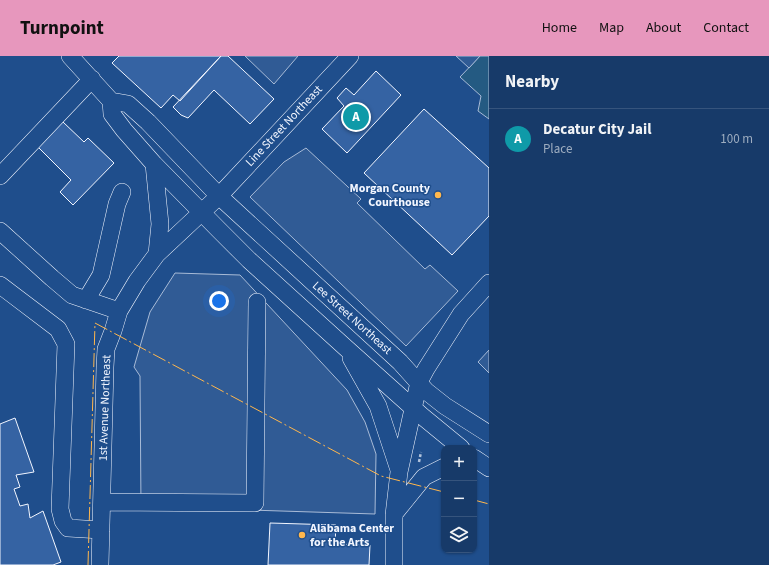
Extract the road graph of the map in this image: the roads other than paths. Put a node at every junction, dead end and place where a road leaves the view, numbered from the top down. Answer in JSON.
{"nodes":[{"id":1,"x":70,"y":56,"type":"edge"},
{"id":2,"x":350,"y":56,"type":"edge"},
{"id":3,"x":92,"y":79,"type":"junction"},
{"id":4,"x":111,"y":101,"type":"junction"},
{"id":5,"x":154,"y":164,"type":"junction"},
{"id":6,"x":0,"y":176,"type":"edge"},
{"id":7,"x":122,"y":192,"type":"dead end"},
{"id":8,"x":219,"y":196,"type":"junction"},
{"id":9,"x":202,"y":212,"type":"junction"},
{"id":10,"x":0,"y":231,"type":"edge"},
{"id":11,"x":157,"y":254,"type":"junction"},
{"id":12,"x":0,"y":285,"type":"edge"},
{"id":13,"x":486,"y":291,"type":"edge"},
{"id":14,"x":86,"y":300,"type":"junction"},
{"id":15,"x":257,"y":302,"type":"dead end"},
{"id":16,"x":119,"y":311,"type":"junction"},
{"id":17,"x":346,"y":348,"type":"junction"},
{"id":18,"x":418,"y":382,"type":"junction"},
{"id":19,"x":413,"y":406,"type":"junction"},
{"id":20,"x":489,"y":434,"type":"edge"},
{"id":21,"x":457,"y":445,"type":"edge"},
{"id":22,"x":441,"y":468,"type":"edge"},
{"id":23,"x":399,"y":472,"type":"junction"},
{"id":24,"x":102,"y":502,"type":"junction"},
{"id":25,"x":394,"y":515,"type":"junction"},
{"id":26,"x":101,"y":530,"type":"junction"},
{"id":27,"x":100,"y":565,"type":"edge"},
{"id":28,"x":394,"y":565,"type":"edge"}],
"edges":[{"from":1,"to":3,"type":"street"},
{"from":2,"to":8,"type":"street","name":"Line Street Northeast"},
{"from":3,"to":4,"type":"street"},
{"from":3,"to":6,"type":"street"},
{"from":4,"to":5,"type":"street"},
{"from":4,"to":8,"type":"street","name":"Lee Street Northeast"},
{"from":5,"to":9,"type":"street"},
{"from":5,"to":11,"type":"street"},
{"from":7,"to":14,"type":"street"},
{"from":8,"to":9,"type":"street"},
{"from":8,"to":18,"type":"street","name":"Lee Street Northeast"},
{"from":9,"to":11,"type":"street","name":"1st Avenue Northeast"},
{"from":9,"to":17,"type":"street"},
{"from":10,"to":14,"type":"street"},
{"from":11,"to":16,"type":"street","name":"1st Avenue Northeast"},
{"from":12,"to":26,"type":"street"},
{"from":13,"to":18,"type":"street"},
{"from":14,"to":16,"type":"street"},
{"from":15,"to":24,"type":"street"},
{"from":16,"to":24,"type":"street","name":"1st Avenue Northeast"},
{"from":17,"to":19,"type":"street"},
{"from":17,"to":23,"type":"street"},
{"from":18,"to":19,"type":"street"},
{"from":18,"to":20,"type":"street","name":"Lee Street Northeast"},
{"from":19,"to":21,"type":"street"},
{"from":19,"to":23,"type":"street"},
{"from":22,"to":25,"type":"street"},
{"from":23,"to":25,"type":"street"},
{"from":24,"to":26,"type":"street","name":"1st Avenue Northeast"},
{"from":25,"to":28,"type":"street"},
{"from":26,"to":27,"type":"street","name":"1st Avenue Northeast"}]}
